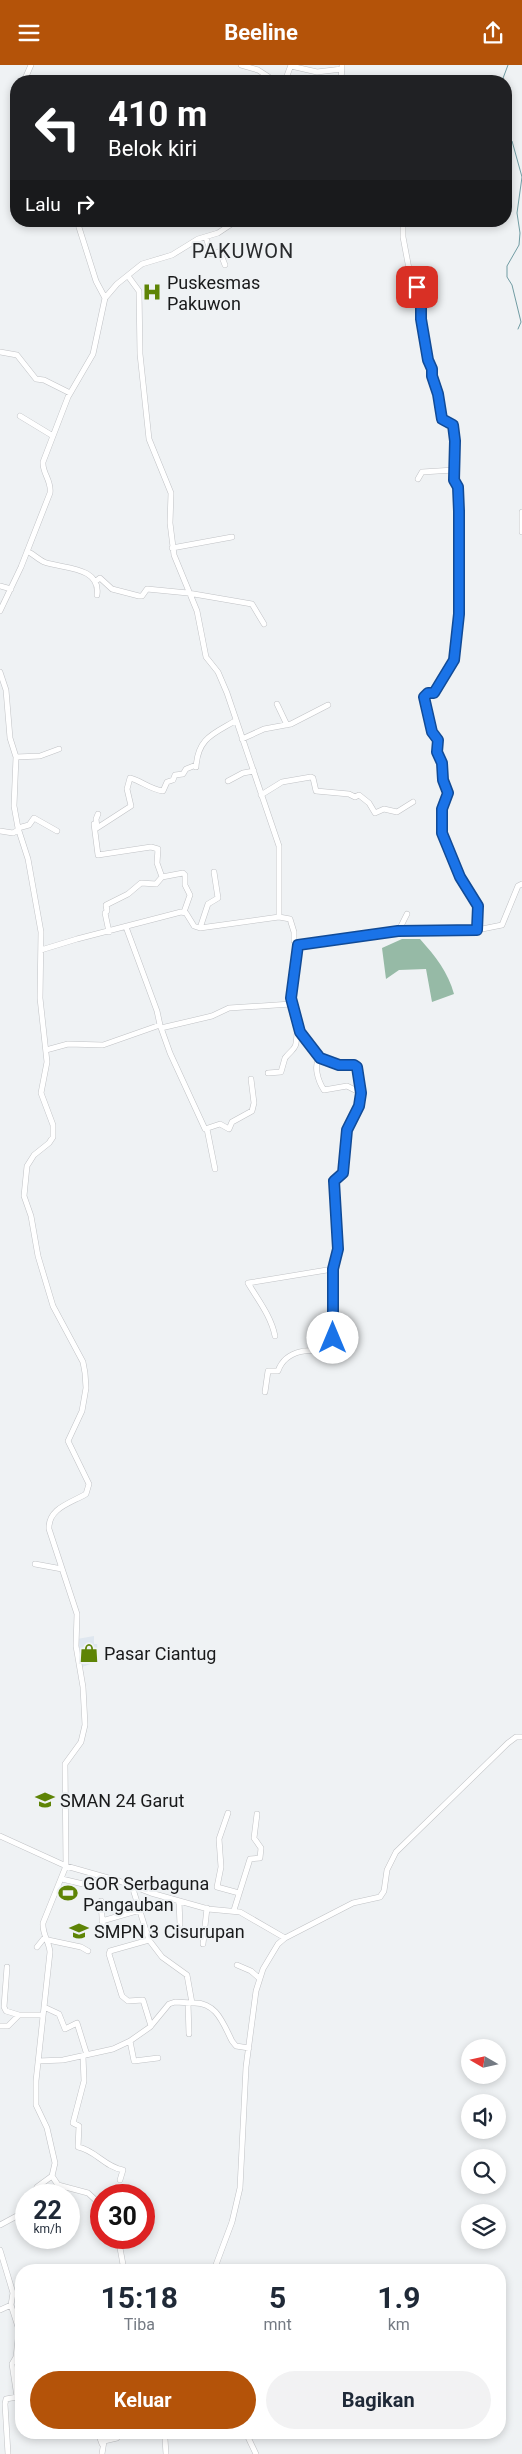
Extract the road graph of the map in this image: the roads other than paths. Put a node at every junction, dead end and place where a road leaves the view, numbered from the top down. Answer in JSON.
{"nodes":[{"id":1,"x":241,"y":65,"type":"edge"},
{"id":2,"x":291,"y":65,"type":"edge"},
{"id":3,"x":342,"y":67,"type":"edge"},
{"id":4,"x":266,"y":75,"type":"edge"},
{"id":5,"x":79,"y":227,"type":"edge"},
{"id":6,"x":227,"y":227,"type":"edge"},
{"id":7,"x":402,"y":227,"type":"edge"},
{"id":8,"x":206,"y":237,"type":"junction"},
{"id":9,"x":225,"y":265,"type":"dead end"},
{"id":10,"x":128,"y":276,"type":"junction"},
{"id":11,"x":105,"y":298,"type":"junction"},
{"id":12,"x":0,"y":351,"type":"edge"},
{"id":13,"x":70,"y":393,"type":"junction"},
{"id":14,"x":20,"y":416,"type":"dead end"},
{"id":15,"x":53,"y":436,"type":"junction"},
{"id":16,"x":454,"y":470,"type":"junction"},
{"id":17,"x":418,"y":479,"type":"dead end"},
{"id":18,"x":522,"y":512,"type":"edge"},
{"id":19,"x":522,"y":532,"type":"edge"},
{"id":20,"x":232,"y":537,"type":"dead end"},
{"id":21,"x":172,"y":548,"type":"junction"},
{"id":22,"x":27,"y":551,"type":"junction"},
{"id":23,"x":96,"y":581,"type":"junction"},
{"id":24,"x":0,"y":586,"type":"edge"},
{"id":25,"x":11,"y":589,"type":"junction"},
{"id":26,"x":188,"y":593,"type":"junction"},
{"id":27,"x":97,"y":595,"type":"dead end"},
{"id":28,"x":0,"y":611,"type":"edge"},
{"id":29,"x":264,"y":624,"type":"dead end"},
{"id":30,"x":0,"y":672,"type":"edge"},
{"id":31,"x":277,"y":705,"type":"dead end"},
{"id":32,"x":328,"y":705,"type":"dead end"},
{"id":33,"x":235,"y":721,"type":"junction"},
{"id":34,"x":287,"y":725,"type":"junction"},
{"id":35,"x":242,"y":739,"type":"junction"},
{"id":36,"x":59,"y":749,"type":"dead end"},
{"id":37,"x":16,"y":757,"type":"junction"},
{"id":38,"x":254,"y":771,"type":"junction"},
{"id":39,"x":228,"y":781,"type":"dead end"},
{"id":40,"x":261,"y":795,"type":"junction"},
{"id":41,"x":413,"y":802,"type":"dead end"},
{"id":42,"x":18,"y":829,"type":"junction"},
{"id":43,"x":0,"y":831,"type":"edge"},
{"id":44,"x":57,"y":831,"type":"dead end"},
{"id":45,"x":214,"y":872,"type":"dead end"},
{"id":46,"x":162,"y":877,"type":"junction"},
{"id":47,"x":522,"y":884,"type":"edge"},
{"id":48,"x":184,"y":912,"type":"junction"},
{"id":49,"x":407,"y":914,"type":"dead end"},
{"id":50,"x":280,"y":917,"type":"junction"},
{"id":51,"x":126,"y":927,"type":"junction"},
{"id":52,"x":200,"y":928,"type":"junction"},
{"id":53,"x":477,"y":930,"type":"junction"},
{"id":54,"x":398,"y":931,"type":"junction"},
{"id":55,"x":108,"y":932,"type":"junction"},
{"id":56,"x":298,"y":945,"type":"junction"},
{"id":57,"x":41,"y":950,"type":"junction"},
{"id":58,"x":291,"y":1004,"type":"junction"},
{"id":59,"x":160,"y":1027,"type":"junction"},
{"id":60,"x":300,"y":1032,"type":"junction"},
{"id":61,"x":46,"y":1050,"type":"junction"},
{"id":62,"x":320,"y":1058,"type":"junction"},
{"id":63,"x":268,"y":1073,"type":"dead end"},
{"id":64,"x":251,"y":1079,"type":"dead end"},
{"id":65,"x":361,"y":1093,"type":"junction"},
{"id":66,"x":207,"y":1129,"type":"junction"},
{"id":67,"x":215,"y":1169,"type":"dead end"},
{"id":68,"x":333,"y":1269,"type":"junction"},
{"id":69,"x":275,"y":1336,"type":"dead end"},
{"id":70,"x":265,"y":1392,"type":"dead end"},
{"id":71,"x":35,"y":1565,"type":"dead end"},
{"id":72,"x":62,"y":1569,"type":"junction"},
{"id":73,"x":522,"y":1737,"type":"edge"},
{"id":74,"x":228,"y":1813,"type":"dead end"},
{"id":75,"x":257,"y":1814,"type":"dead end"},
{"id":76,"x":0,"y":1836,"type":"edge"},
{"id":77,"x":66,"y":1865,"type":"junction"},
{"id":78,"x":62,"y":1879,"type":"junction"},
{"id":79,"x":83,"y":1884,"type":"dead end"},
{"id":80,"x":132,"y":1886,"type":"junction"},
{"id":81,"x":239,"y":1893,"type":"junction"},
{"id":82,"x":101,"y":1901,"type":"dead end"},
{"id":83,"x":179,"y":1901,"type":"junction"},
{"id":84,"x":207,"y":1908,"type":"junction"},
{"id":85,"x":140,"y":1910,"type":"junction"},
{"id":86,"x":234,"y":1910,"type":"junction"},
{"id":87,"x":102,"y":1921,"type":"junction"},
{"id":88,"x":180,"y":1925,"type":"dead end"},
{"id":89,"x":103,"y":1933,"type":"dead end"},
{"id":90,"x":47,"y":1938,"type":"junction"},
{"id":91,"x":285,"y":1938,"type":"junction"},
{"id":92,"x":149,"y":1940,"type":"junction"},
{"id":93,"x":203,"y":1944,"type":"dead end"},
{"id":94,"x":37,"y":1947,"type":"dead end"},
{"id":95,"x":88,"y":1951,"type":"dead end"},
{"id":96,"x":237,"y":1965,"type":"dead end"},
{"id":97,"x":7,"y":1967,"type":"dead end"},
{"id":98,"x":259,"y":1979,"type":"junction"},
{"id":99,"x":190,"y":2003,"type":"junction"},
{"id":100,"x":44,"y":2007,"type":"junction"},
{"id":101,"x":19,"y":2015,"type":"junction"},
{"id":102,"x":43,"y":2015,"type":"junction"},
{"id":103,"x":0,"y":2026,"type":"edge"},
{"id":104,"x":150,"y":2026,"type":"junction"},
{"id":105,"x":189,"y":2034,"type":"dead end"},
{"id":106,"x":130,"y":2041,"type":"junction"},
{"id":107,"x":249,"y":2048,"type":"junction"},
{"id":108,"x":85,"y":2056,"type":"junction"},
{"id":109,"x":158,"y":2058,"type":"dead end"},
{"id":110,"x":38,"y":2061,"type":"junction"},
{"id":111,"x":52,"y":2176,"type":"junction"},
{"id":112,"x":120,"y":2180,"type":"dead end"},
{"id":113,"x":41,"y":2184,"type":"edge"},
{"id":114,"x":90,"y":2195,"type":"edge"},
{"id":115,"x":15,"y":2217,"type":"edge"},
{"id":116,"x":0,"y":2225,"type":"edge"},
{"id":117,"x":120,"y":2249,"type":"edge"},
{"id":118,"x":0,"y":2251,"type":"edge"},
{"id":119,"x":123,"y":2264,"type":"edge"},
{"id":120,"x":216,"y":2264,"type":"edge"},
{"id":121,"x":11,"y":2305,"type":"junction"},
{"id":122,"x":0,"y":2310,"type":"edge"},
{"id":123,"x":15,"y":2318,"type":"edge"},
{"id":124,"x":15,"y":2359,"type":"edge"},
{"id":125,"x":15,"y":2384,"type":"edge"},
{"id":126,"x":3,"y":2399,"type":"edge"},
{"id":127,"x":100,"y":2439,"type":"edge"},
{"id":128,"x":108,"y":2439,"type":"edge"},
{"id":129,"x":164,"y":2439,"type":"edge"},
{"id":130,"x":249,"y":2439,"type":"edge"},
{"id":131,"x":102,"y":2444,"type":"junction"},
{"id":132,"x":8,"y":2454,"type":"edge"},
{"id":133,"x":102,"y":2454,"type":"edge"},
{"id":134,"x":166,"y":2454,"type":"edge"},
{"id":135,"x":256,"y":2454,"type":"edge"}],
"edges":[{"from":1,"to":4,"type":"street"},
{"from":2,"to":3,"type":"street"},
{"from":5,"to":11,"type":"street"},
{"from":6,"to":8,"type":"street"},
{"from":7,"to":16,"type":"street"},
{"from":8,"to":9,"type":"street"},
{"from":8,"to":10,"type":"street"},
{"from":10,"to":11,"type":"street"},
{"from":10,"to":21,"type":"street"},
{"from":11,"to":13,"type":"street"},
{"from":12,"to":13,"type":"street"},
{"from":13,"to":15,"type":"street"},
{"from":14,"to":15,"type":"street"},
{"from":15,"to":22,"type":"street"},
{"from":16,"to":17,"type":"street"},
{"from":16,"to":53,"type":"street"},
{"from":18,"to":19,"type":"street"},
{"from":20,"to":21,"type":"street"},
{"from":21,"to":26,"type":"street"},
{"from":22,"to":23,"type":"street"},
{"from":22,"to":25,"type":"street"},
{"from":23,"to":26,"type":"street"},
{"from":23,"to":27,"type":"street"},
{"from":24,"to":25,"type":"street"},
{"from":25,"to":28,"type":"street"},
{"from":26,"to":29,"type":"street"},
{"from":26,"to":33,"type":"street"},
{"from":30,"to":37,"type":"street"},
{"from":31,"to":34,"type":"street"},
{"from":32,"to":34,"type":"street"},
{"from":33,"to":35,"type":"street"},
{"from":33,"to":46,"type":"street"},
{"from":34,"to":35,"type":"street"},
{"from":35,"to":38,"type":"street"},
{"from":36,"to":37,"type":"street"},
{"from":37,"to":42,"type":"street"},
{"from":38,"to":39,"type":"street"},
{"from":38,"to":40,"type":"street"},
{"from":40,"to":41,"type":"street"},
{"from":40,"to":50,"type":"street"},
{"from":42,"to":43,"type":"street"},
{"from":42,"to":44,"type":"street"},
{"from":42,"to":57,"type":"street"},
{"from":45,"to":52,"type":"street"},
{"from":46,"to":48,"type":"street"},
{"from":46,"to":55,"type":"street"},
{"from":47,"to":53,"type":"street"},
{"from":48,"to":51,"type":"street"},
{"from":48,"to":52,"type":"street"},
{"from":49,"to":54,"type":"street"},
{"from":50,"to":52,"type":"street"},
{"from":50,"to":56,"type":"street"},
{"from":51,"to":55,"type":"street"},
{"from":51,"to":59,"type":"street"},
{"from":53,"to":54,"type":"street"},
{"from":54,"to":56,"type":"street"},
{"from":55,"to":57,"type":"street"},
{"from":56,"to":58,"type":"street"},
{"from":57,"to":61,"type":"street"},
{"from":58,"to":59,"type":"street"},
{"from":58,"to":60,"type":"street"},
{"from":59,"to":61,"type":"street"},
{"from":59,"to":66,"type":"street"},
{"from":60,"to":62,"type":"street"},
{"from":60,"to":63,"type":"street"},
{"from":61,"to":72,"type":"street"},
{"from":62,"to":65,"type":"street"},
{"from":62,"to":65,"type":"street"},
{"from":64,"to":66,"type":"street"},
{"from":65,"to":68,"type":"street"},
{"from":66,"to":67,"type":"street"},
{"from":68,"to":69,"type":"street"},
{"from":68,"to":70,"type":"street"},
{"from":71,"to":72,"type":"street"},
{"from":72,"to":77,"type":"street"},
{"from":73,"to":91,"type":"street"},
{"from":74,"to":81,"type":"street"},
{"from":75,"to":81,"type":"street"},
{"from":76,"to":77,"type":"street"},
{"from":77,"to":78,"type":"street"},
{"from":77,"to":80,"type":"street"},
{"from":78,"to":79,"type":"street"},
{"from":78,"to":90,"type":"street"},
{"from":80,"to":83,"type":"street"},
{"from":80,"to":85,"type":"street"},
{"from":81,"to":86,"type":"street"},
{"from":82,"to":87,"type":"street"},
{"from":83,"to":84,"type":"street"},
{"from":83,"to":88,"type":"street"},
{"from":84,"to":86,"type":"street"},
{"from":84,"to":93,"type":"street"},
{"from":85,"to":87,"type":"street"},
{"from":85,"to":92,"type":"street"},
{"from":86,"to":91,"type":"street"},
{"from":87,"to":89,"type":"street"},
{"from":90,"to":94,"type":"street"},
{"from":90,"to":95,"type":"street"},
{"from":90,"to":100,"type":"street"},
{"from":91,"to":98,"type":"street"},
{"from":92,"to":99,"type":"street"},
{"from":92,"to":104,"type":"street"},
{"from":96,"to":98,"type":"street"},
{"from":97,"to":101,"type":"street"},
{"from":98,"to":107,"type":"street"},
{"from":99,"to":104,"type":"street"},
{"from":99,"to":105,"type":"street"},
{"from":99,"to":107,"type":"street"},
{"from":100,"to":102,"type":"street"},
{"from":100,"to":108,"type":"street"},
{"from":101,"to":102,"type":"street"},
{"from":101,"to":103,"type":"street"},
{"from":102,"to":110,"type":"street"},
{"from":104,"to":106,"type":"street"},
{"from":106,"to":108,"type":"street"},
{"from":106,"to":109,"type":"street"},
{"from":107,"to":120,"type":"street"},
{"from":108,"to":110,"type":"street"},
{"from":108,"to":112,"type":"street"},
{"from":110,"to":111,"type":"street"},
{"from":111,"to":113,"type":"street"},
{"from":111,"to":114,"type":"street"},
{"from":115,"to":116,"type":"street"},
{"from":117,"to":119,"type":"street"},
{"from":118,"to":121,"type":"street"},
{"from":121,"to":122,"type":"street"},
{"from":121,"to":123,"type":"street"},
{"from":124,"to":125,"type":"street"},
{"from":126,"to":132,"type":"street"},
{"from":127,"to":131,"type":"street"},
{"from":128,"to":131,"type":"street"},
{"from":129,"to":134,"type":"street"},
{"from":130,"to":135,"type":"street"},
{"from":131,"to":133,"type":"street"}]}
